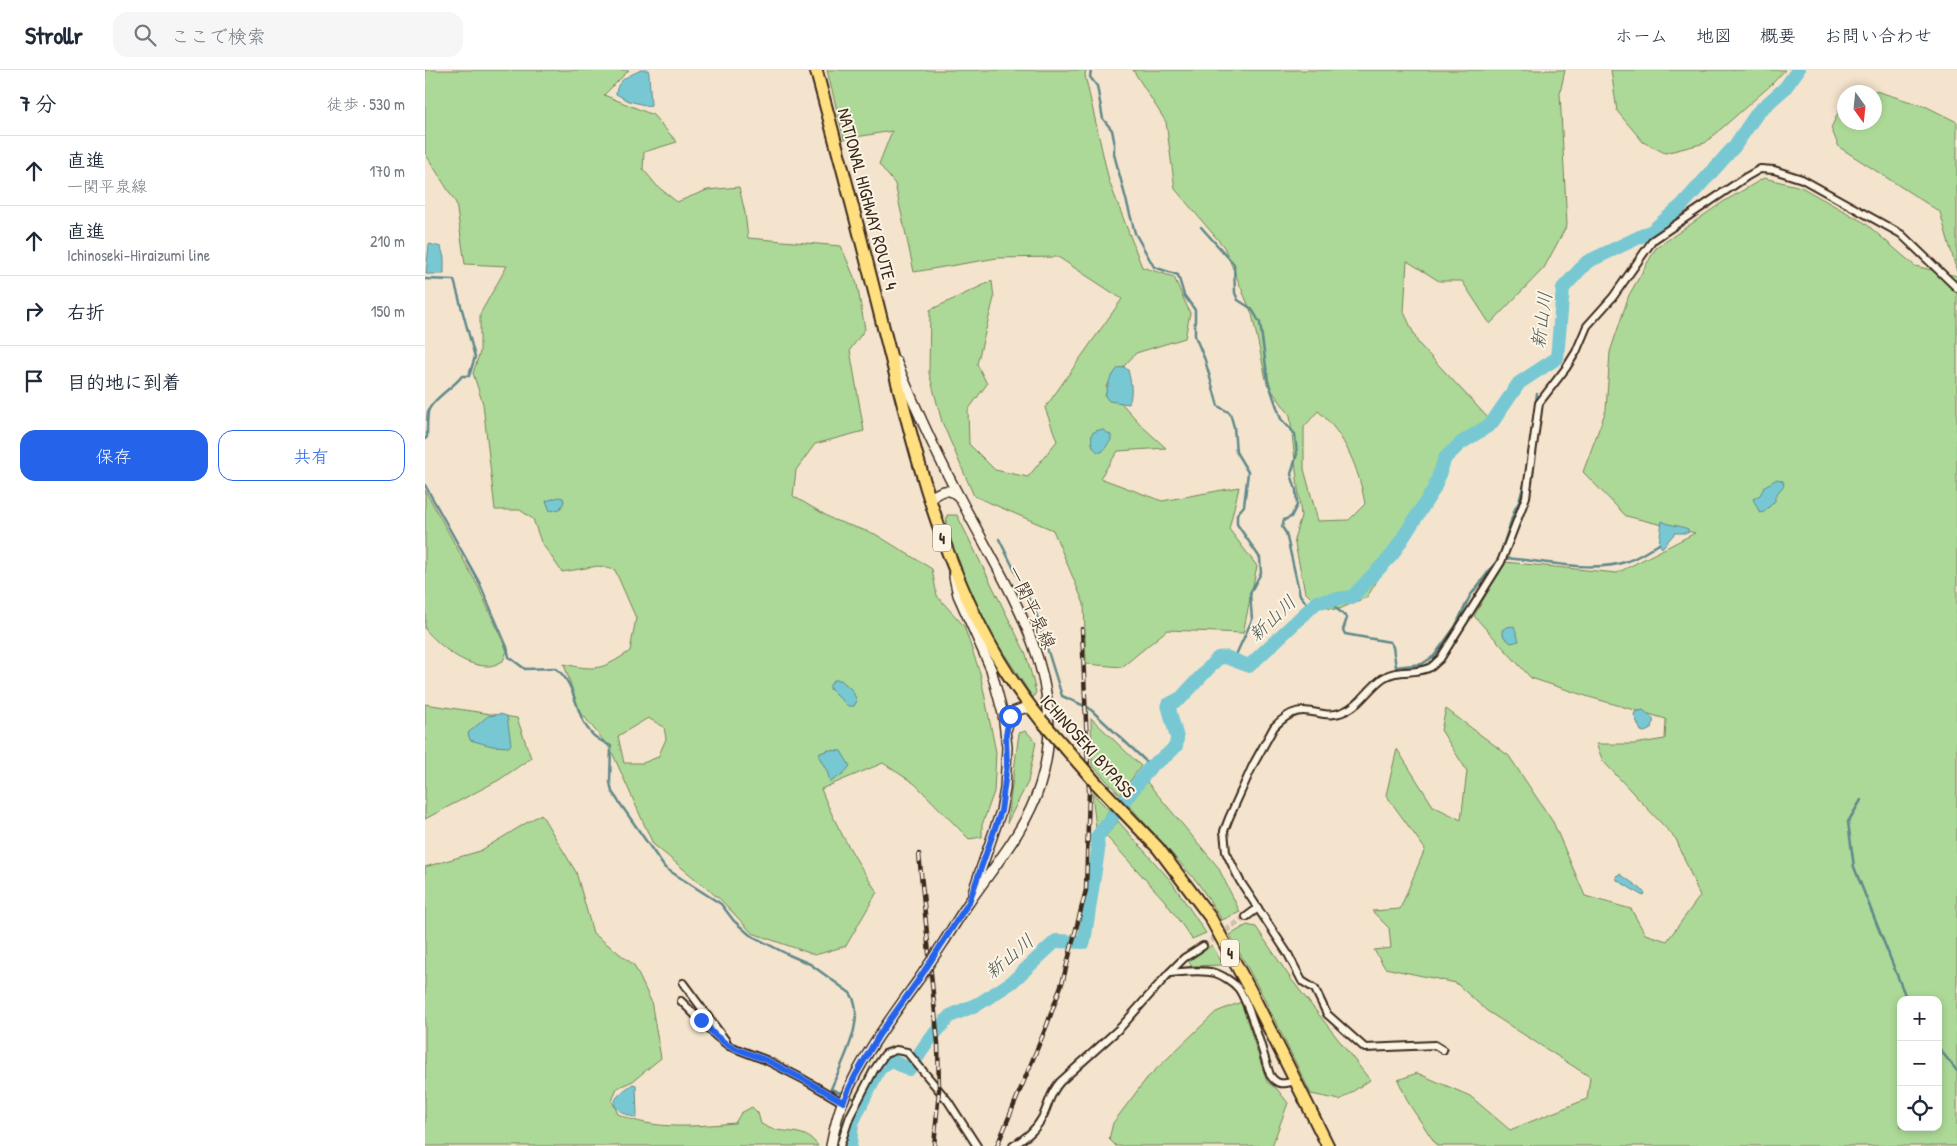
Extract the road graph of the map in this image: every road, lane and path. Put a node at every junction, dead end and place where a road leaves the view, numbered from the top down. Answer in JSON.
{"nodes":[{"id":1,"x":815,"y":70,"type":"edge"},
{"id":2,"x":1957,"y":288,"type":"edge"},
{"id":3,"x":887,"y":338,"type":"junction"},
{"id":4,"x":930,"y":500,"type":"junction"},
{"id":5,"x":960,"y":500,"type":"junction"},
{"id":6,"x":951,"y":564,"type":"junction"},
{"id":7,"x":1031,"y":709,"type":"junction"},
{"id":8,"x":1006,"y":734,"type":"junction"},
{"id":9,"x":969,"y":902,"type":"junction"},
{"id":10,"x":1258,"y":908,"type":"junction"},
{"id":11,"x":1246,"y":917,"type":"tunnel mouth"},
{"id":12,"x":1203,"y":946,"type":"tunnel mouth"},
{"id":13,"x":1169,"y":973,"type":"junction"},
{"id":14,"x":683,"y":983,"type":"dead end"},
{"id":15,"x":681,"y":1001,"type":"dead end"},
{"id":16,"x":729,"y":1046,"type":"junction"},
{"id":17,"x":1443,"y":1050,"type":"dead end"},
{"id":18,"x":1295,"y":1080,"type":"junction"},
{"id":19,"x":843,"y":1102,"type":"junction"},
{"id":20,"x":831,"y":1146,"type":"edge"},
{"id":21,"x":840,"y":1146,"type":"edge"},
{"id":22,"x":977,"y":1146,"type":"edge"},
{"id":23,"x":1013,"y":1146,"type":"edge"},
{"id":24,"x":1328,"y":1146,"type":"edge"}],
"edges":[{"from":1,"to":3,"type":"highway","name":"NATIONAL HIGHWAY ROUTE 4","number":"4"},
{"from":2,"to":10,"type":"street"},
{"from":3,"to":4,"type":"highway","name":"ICHINOSEKI BYPASS","number":"4"},
{"from":3,"to":5,"type":"main road","name":"一関平泉線"},
{"from":4,"to":5,"type":"main road"},
{"from":4,"to":6,"type":"highway","name":"ICHINOSEKI BYPASS","number":"4"},
{"from":5,"to":9,"type":"main road","name":"一関平泉線"},
{"from":6,"to":7,"type":"highway","name":"ICHINOSEKI BYPASS","number":"4"},
{"from":6,"to":8,"type":"main road"},
{"from":7,"to":8,"type":"main road"},
{"from":7,"to":18,"type":"highway","name":"ICHINOSEKI BYPASS","number":"4","bridge":true},
{"from":8,"to":9,"type":"main road"},
{"from":9,"to":19,"type":"main road","bridge":true},
{"from":10,"to":11,"type":"street"},
{"from":10,"to":17,"type":"street"},
{"from":12,"to":13,"type":"street"},
{"from":13,"to":18,"type":"street"},
{"from":13,"to":23,"type":"street"},
{"from":14,"to":16,"type":"street"},
{"from":15,"to":16,"type":"street"},
{"from":16,"to":19,"type":"street"},
{"from":18,"to":24,"type":"highway","name":"ICHINOSEKI BYPASS","number":"4"},
{"from":19,"to":20,"type":"main road"},
{"from":21,"to":22,"type":"street"}]}
